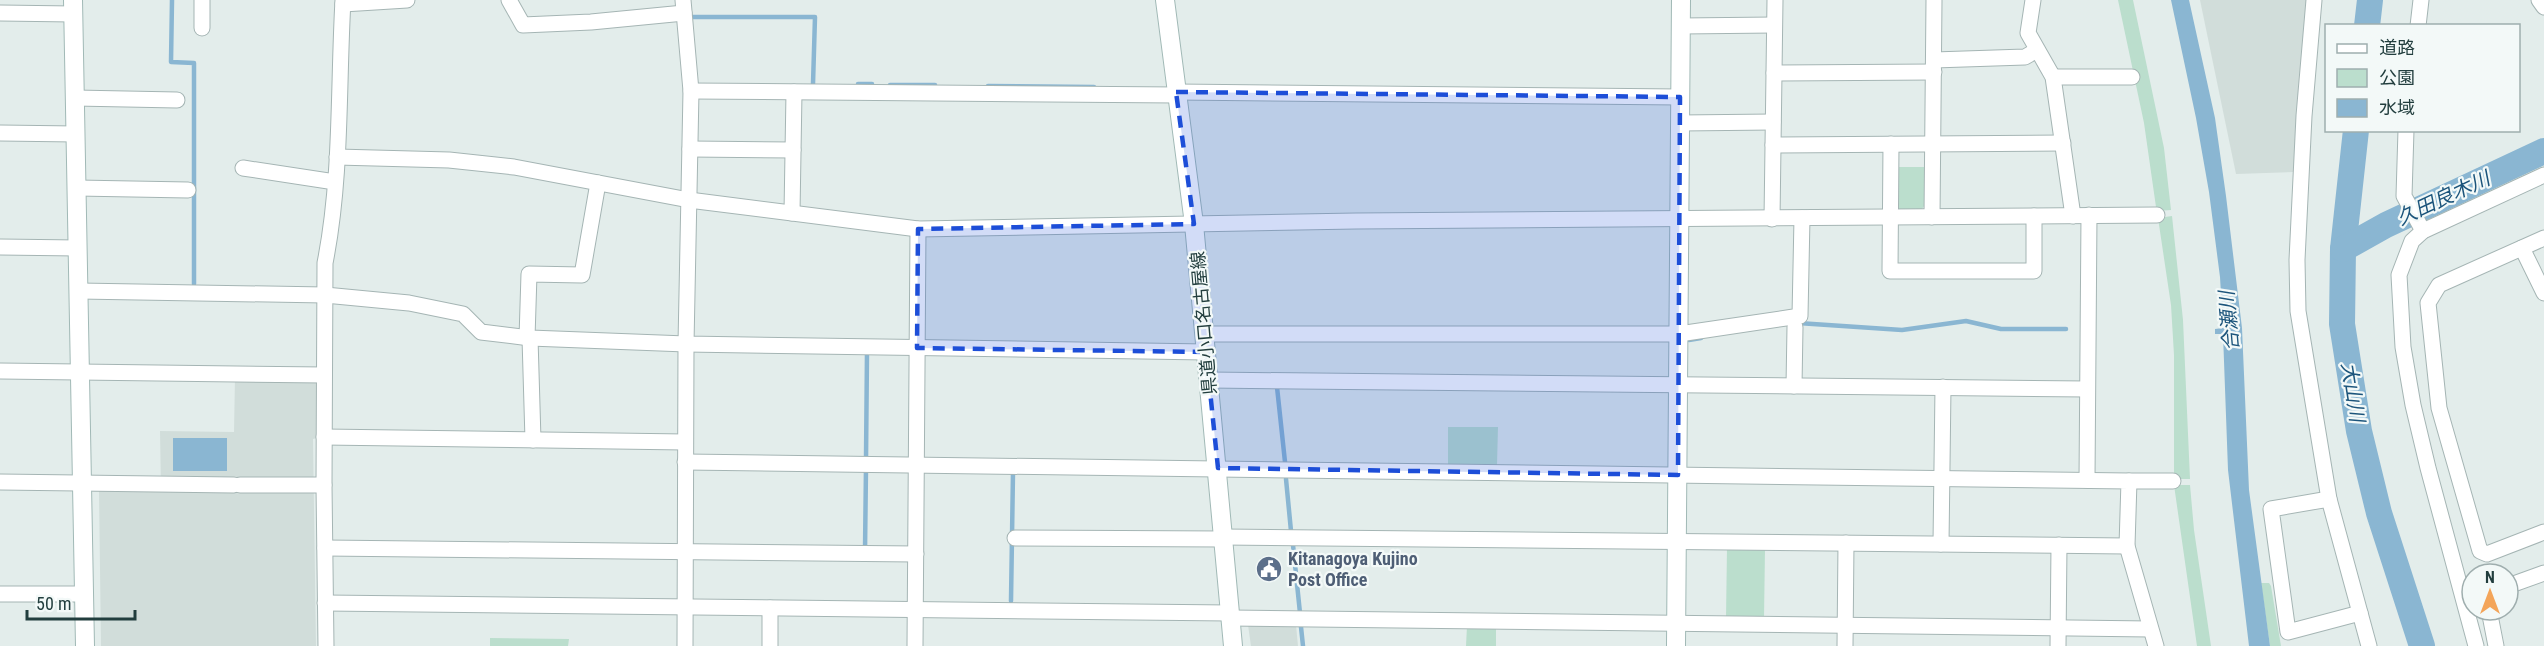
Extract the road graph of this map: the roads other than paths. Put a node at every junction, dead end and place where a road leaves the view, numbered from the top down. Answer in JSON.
{"nodes":[{"id":1,"x":202,"y":0,"type":"edge"},
{"id":2,"x":407,"y":0,"type":"edge"},
{"id":3,"x":509,"y":0,"type":"edge"},
{"id":4,"x":1165,"y":0,"type":"edge"},
{"id":5,"x":1682,"y":0,"type":"edge"},
{"id":6,"x":1775,"y":0,"type":"edge"},
{"id":7,"x":1934,"y":0,"type":"edge"},
{"id":8,"x":2033,"y":0,"type":"edge"},
{"id":9,"x":2314,"y":0,"type":"edge"},
{"id":10,"x":2421,"y":0,"type":"edge"},
{"id":11,"x":2540,"y":0,"type":"edge"},
{"id":12,"x":343,"y":2,"type":"edge"},
{"id":13,"x":684,"y":6,"type":"edge"},
{"id":14,"x":73,"y":7,"type":"edge"},
{"id":15,"x":2544,"y":7,"type":"edge"},
{"id":16,"x":0,"y":13,"type":"edge"},
{"id":17,"x":2418,"y":24,"type":"edge"},
{"id":18,"x":1774,"y":25,"type":"junction"},
{"id":19,"x":1681,"y":26,"type":"junction"},
{"id":20,"x":202,"y":28,"type":"dead end"},
{"id":21,"x":2037,"y":50,"type":"junction"},
{"id":22,"x":1934,"y":66,"type":"junction"},
{"id":23,"x":1774,"y":73,"type":"junction"},
{"id":24,"x":2054,"y":77,"type":"junction"},
{"id":25,"x":2132,"y":77,"type":"dead end"},
{"id":26,"x":691,"y":91,"type":"junction"},
{"id":27,"x":794,"y":92,"type":"junction"},
{"id":28,"x":1177,"y":93,"type":"junction"},
{"id":29,"x":1680,"y":97,"type":"junction"},
{"id":30,"x":75,"y":98,"type":"junction"},
{"id":31,"x":177,"y":100,"type":"dead end"},
{"id":32,"x":1773,"y":122,"type":"junction"},
{"id":33,"x":1680,"y":123,"type":"junction"},
{"id":34,"x":2406,"y":132,"type":"edge"},
{"id":35,"x":0,"y":133,"type":"edge"},
{"id":36,"x":76,"y":134,"type":"junction"},
{"id":37,"x":2063,"y":143,"type":"junction"},
{"id":38,"x":1891,"y":144,"type":"junction"},
{"id":39,"x":1933,"y":144,"type":"junction"},
{"id":40,"x":1773,"y":145,"type":"junction"},
{"id":41,"x":690,"y":149,"type":"junction"},
{"id":42,"x":793,"y":150,"type":"junction"},
{"id":43,"x":337,"y":157,"type":"junction"},
{"id":44,"x":243,"y":168,"type":"dead end"},
{"id":45,"x":2544,"y":175,"type":"edge"},
{"id":46,"x":335,"y":182,"type":"junction"},
{"id":47,"x":598,"y":183,"type":"junction"},
{"id":48,"x":77,"y":188,"type":"junction"},
{"id":49,"x":188,"y":190,"type":"dead end"},
{"id":50,"x":689,"y":200,"type":"junction"},
{"id":51,"x":792,"y":213,"type":"junction"},
{"id":52,"x":2089,"y":215,"type":"junction"},
{"id":53,"x":2157,"y":215,"type":"dead end"},
{"id":54,"x":2034,"y":216,"type":"junction"},
{"id":55,"x":2073,"y":216,"type":"junction"},
{"id":56,"x":1932,"y":217,"type":"junction"},
{"id":57,"x":1802,"y":218,"type":"junction"},
{"id":58,"x":1891,"y":218,"type":"junction"},
{"id":59,"x":1679,"y":219,"type":"junction"},
{"id":60,"x":1772,"y":219,"type":"junction"},
{"id":61,"x":1194,"y":224,"type":"junction"},
{"id":62,"x":918,"y":229,"type":"junction"},
{"id":63,"x":2423,"y":231,"type":"junction"},
{"id":64,"x":2544,"y":238,"type":"edge"},
{"id":65,"x":0,"y":247,"type":"edge"},
{"id":66,"x":78,"y":248,"type":"junction"},
{"id":67,"x":2522,"y":248,"type":"junction"},
{"id":68,"x":79,"y":291,"type":"junction"},
{"id":69,"x":2544,"y":293,"type":"edge"},
{"id":70,"x":325,"y":295,"type":"junction"},
{"id":71,"x":1795,"y":327,"type":"dead end"},
{"id":72,"x":1679,"y":334,"type":"junction"},
{"id":73,"x":528,"y":338,"type":"junction"},
{"id":74,"x":1206,"y":343,"type":"junction"},
{"id":75,"x":686,"y":344,"type":"junction"},
{"id":76,"x":917,"y":348,"type":"junction"},
{"id":77,"x":0,"y":371,"type":"edge"},
{"id":78,"x":80,"y":372,"type":"junction"},
{"id":79,"x":324,"y":375,"type":"junction"},
{"id":80,"x":1209,"y":380,"type":"junction"},
{"id":81,"x":1678,"y":385,"type":"junction"},
{"id":82,"x":1794,"y":386,"type":"junction"},
{"id":83,"x":1943,"y":387,"type":"junction"},
{"id":84,"x":2087,"y":389,"type":"junction"},
{"id":85,"x":324,"y":437,"type":"junction"},
{"id":86,"x":533,"y":440,"type":"junction"},
{"id":87,"x":686,"y":442,"type":"junction"},
{"id":88,"x":685,"y":462,"type":"junction"},
{"id":89,"x":917,"y":465,"type":"junction"},
{"id":90,"x":1218,"y":468,"type":"junction"},
{"id":91,"x":1678,"y":475,"type":"junction"},
{"id":92,"x":1942,"y":478,"type":"junction"},
{"id":93,"x":2087,"y":480,"type":"junction"},
{"id":94,"x":2129,"y":481,"type":"junction"},
{"id":95,"x":2173,"y":481,"type":"dead end"},
{"id":96,"x":0,"y":482,"type":"edge"},
{"id":97,"x":82,"y":483,"type":"junction"},
{"id":98,"x":324,"y":486,"type":"junction"},
{"id":99,"x":2329,"y":499,"type":"junction"},
{"id":100,"x":2544,"y":532,"type":"edge"},
{"id":101,"x":1015,"y":538,"type":"dead end"},
{"id":102,"x":1223,"y":538,"type":"junction"},
{"id":103,"x":1677,"y":541,"type":"junction"},
{"id":104,"x":1846,"y":543,"type":"junction"},
{"id":105,"x":1941,"y":544,"type":"junction"},
{"id":106,"x":2059,"y":545,"type":"junction"},
{"id":107,"x":2127,"y":546,"type":"junction"},
{"id":108,"x":325,"y":548,"type":"junction"},
{"id":109,"x":685,"y":552,"type":"junction"},
{"id":110,"x":916,"y":554,"type":"junction"},
{"id":111,"x":2544,"y":573,"type":"edge"},
{"id":112,"x":2520,"y":582,"type":"edge"},
{"id":113,"x":0,"y":594,"type":"edge"},
{"id":114,"x":84,"y":594,"type":"junction"},
{"id":115,"x":325,"y":603,"type":"junction"},
{"id":116,"x":685,"y":607,"type":"junction"},
{"id":117,"x":770,"y":608,"type":"junction"},
{"id":118,"x":915,"y":609,"type":"junction"},
{"id":119,"x":2360,"y":613,"type":"junction"},
{"id":120,"x":1230,"y":615,"type":"junction"},
{"id":121,"x":2491,"y":622,"type":"edge"},
{"id":122,"x":1676,"y":623,"type":"junction"},
{"id":123,"x":1845,"y":625,"type":"junction"},
{"id":124,"x":2058,"y":628,"type":"junction"},
{"id":125,"x":2150,"y":628,"type":"junction"},
{"id":126,"x":85,"y":646,"type":"edge"},
{"id":127,"x":326,"y":646,"type":"edge"},
{"id":128,"x":685,"y":646,"type":"edge"},
{"id":129,"x":770,"y":646,"type":"edge"},
{"id":130,"x":915,"y":646,"type":"edge"},
{"id":131,"x":1233,"y":646,"type":"edge"},
{"id":132,"x":1676,"y":646,"type":"edge"},
{"id":133,"x":1845,"y":646,"type":"edge"},
{"id":134,"x":2058,"y":646,"type":"edge"},
{"id":135,"x":2156,"y":646,"type":"edge"},
{"id":136,"x":2368,"y":646,"type":"edge"},
{"id":137,"x":2476,"y":646,"type":"edge"},
{"id":138,"x":2496,"y":646,"type":"edge"}],
"edges":[{"from":1,"to":20,"type":"street"},
{"from":2,"to":12,"type":"street"},
{"from":3,"to":13,"type":"street"},
{"from":4,"to":28,"type":"street","name":"県道小口名古屋線"},
{"from":5,"to":19,"type":"street"},
{"from":6,"to":18,"type":"street"},
{"from":7,"to":22,"type":"street"},
{"from":8,"to":21,"type":"street"},
{"from":9,"to":99,"type":"street"},
{"from":10,"to":17,"type":"street"},
{"from":11,"to":15,"type":"street"},
{"from":12,"to":43,"type":"street"},
{"from":13,"to":26,"type":"street"},
{"from":14,"to":16,"type":"street"},
{"from":14,"to":30,"type":"street"},
{"from":18,"to":19,"type":"street"},
{"from":18,"to":23,"type":"street"},
{"from":19,"to":29,"type":"street"},
{"from":21,"to":22,"type":"street"},
{"from":21,"to":24,"type":"street"},
{"from":22,"to":23,"type":"street"},
{"from":22,"to":39,"type":"street"},
{"from":23,"to":32,"type":"street"},
{"from":24,"to":25,"type":"street"},
{"from":24,"to":37,"type":"street"},
{"from":26,"to":27,"type":"street"},
{"from":26,"to":41,"type":"street"},
{"from":27,"to":28,"type":"street"},
{"from":27,"to":42,"type":"street"},
{"from":28,"to":29,"type":"street"},
{"from":28,"to":61,"type":"street","name":"県道小口名古屋線"},
{"from":29,"to":33,"type":"street"},
{"from":30,"to":31,"type":"street"},
{"from":30,"to":36,"type":"street"},
{"from":32,"to":33,"type":"street"},
{"from":32,"to":40,"type":"street"},
{"from":33,"to":59,"type":"street"},
{"from":34,"to":63,"type":"street"},
{"from":35,"to":36,"type":"street"},
{"from":36,"to":48,"type":"street"},
{"from":37,"to":39,"type":"street"},
{"from":37,"to":55,"type":"street"},
{"from":38,"to":39,"type":"street"},
{"from":38,"to":40,"type":"street"},
{"from":38,"to":58,"type":"street"},
{"from":39,"to":56,"type":"street"},
{"from":40,"to":60,"type":"street"},
{"from":41,"to":42,"type":"street"},
{"from":41,"to":50,"type":"street"},
{"from":42,"to":51,"type":"street"},
{"from":43,"to":46,"type":"street"},
{"from":43,"to":47,"type":"street"},
{"from":44,"to":46,"type":"street"},
{"from":45,"to":63,"type":"street"},
{"from":46,"to":70,"type":"street"},
{"from":47,"to":50,"type":"street"},
{"from":47,"to":73,"type":"street"},
{"from":48,"to":49,"type":"street"},
{"from":48,"to":66,"type":"street"},
{"from":50,"to":51,"type":"street"},
{"from":50,"to":75,"type":"street"},
{"from":51,"to":62,"type":"street"},
{"from":52,"to":53,"type":"street"},
{"from":52,"to":55,"type":"street"},
{"from":52,"to":84,"type":"street"},
{"from":54,"to":55,"type":"street"},
{"from":54,"to":56,"type":"street"},
{"from":54,"to":58,"type":"street"},
{"from":56,"to":58,"type":"street"},
{"from":57,"to":58,"type":"street"},
{"from":57,"to":60,"type":"street"},
{"from":57,"to":72,"type":"street"},
{"from":59,"to":60,"type":"street"},
{"from":59,"to":61,"type":"street"},
{"from":59,"to":72,"type":"street"},
{"from":61,"to":62,"type":"street"},
{"from":61,"to":74,"type":"street","name":"県道小口名古屋線"},
{"from":62,"to":76,"type":"street"},
{"from":63,"to":137,"type":"street"},
{"from":64,"to":67,"type":"street"},
{"from":65,"to":66,"type":"street"},
{"from":66,"to":68,"type":"street"},
{"from":67,"to":69,"type":"street"},
{"from":67,"to":100,"type":"street"},
{"from":68,"to":70,"type":"street"},
{"from":68,"to":78,"type":"street"},
{"from":70,"to":73,"type":"street"},
{"from":70,"to":79,"type":"street"},
{"from":71,"to":82,"type":"street"},
{"from":72,"to":74,"type":"street"},
{"from":72,"to":81,"type":"street"},
{"from":73,"to":75,"type":"street"},
{"from":73,"to":86,"type":"street"},
{"from":74,"to":76,"type":"street"},
{"from":74,"to":80,"type":"street","name":"県道小口名古屋線"},
{"from":75,"to":76,"type":"street"},
{"from":75,"to":87,"type":"street"},
{"from":76,"to":89,"type":"street"},
{"from":77,"to":78,"type":"street"},
{"from":78,"to":79,"type":"street"},
{"from":78,"to":97,"type":"street"},
{"from":79,"to":85,"type":"street"},
{"from":80,"to":81,"type":"street"},
{"from":80,"to":90,"type":"street","name":"県道小口名古屋線"},
{"from":81,"to":82,"type":"street"},
{"from":81,"to":91,"type":"street"},
{"from":82,"to":83,"type":"street"},
{"from":83,"to":84,"type":"street"},
{"from":83,"to":92,"type":"street"},
{"from":84,"to":93,"type":"street"},
{"from":85,"to":86,"type":"street"},
{"from":85,"to":98,"type":"street"},
{"from":86,"to":87,"type":"street"},
{"from":87,"to":88,"type":"street"},
{"from":88,"to":89,"type":"street"},
{"from":88,"to":109,"type":"street"},
{"from":89,"to":90,"type":"street"},
{"from":89,"to":110,"type":"street"},
{"from":90,"to":91,"type":"street"},
{"from":90,"to":102,"type":"street","name":"県道小口名古屋線"},
{"from":91,"to":92,"type":"street"},
{"from":91,"to":103,"type":"street"},
{"from":92,"to":93,"type":"street"},
{"from":92,"to":105,"type":"street"},
{"from":93,"to":94,"type":"street"},
{"from":94,"to":95,"type":"street"},
{"from":94,"to":107,"type":"street"},
{"from":96,"to":97,"type":"street"},
{"from":97,"to":98,"type":"street"},
{"from":97,"to":114,"type":"street"},
{"from":98,"to":108,"type":"street"},
{"from":99,"to":119,"type":"street"},
{"from":99,"to":119,"type":"street"},
{"from":101,"to":102,"type":"street"},
{"from":102,"to":103,"type":"street"},
{"from":102,"to":120,"type":"street","name":"県道小口名古屋線"},
{"from":103,"to":104,"type":"street"},
{"from":103,"to":122,"type":"street"},
{"from":104,"to":105,"type":"street"},
{"from":104,"to":123,"type":"street"},
{"from":105,"to":106,"type":"street"},
{"from":106,"to":107,"type":"street"},
{"from":106,"to":124,"type":"street"},
{"from":107,"to":125,"type":"street"},
{"from":108,"to":109,"type":"street"},
{"from":108,"to":115,"type":"street"},
{"from":109,"to":110,"type":"street"},
{"from":109,"to":116,"type":"street"},
{"from":110,"to":118,"type":"street"},
{"from":111,"to":112,"type":"street"},
{"from":113,"to":114,"type":"street"},
{"from":114,"to":126,"type":"street"},
{"from":115,"to":116,"type":"street"},
{"from":115,"to":127,"type":"street"},
{"from":116,"to":117,"type":"street"},
{"from":116,"to":128,"type":"street"},
{"from":117,"to":118,"type":"street"},
{"from":117,"to":129,"type":"street"},
{"from":118,"to":120,"type":"street"},
{"from":118,"to":130,"type":"street"},
{"from":119,"to":136,"type":"street"},
{"from":120,"to":122,"type":"street"},
{"from":120,"to":131,"type":"street","name":"県道小口名古屋線"},
{"from":121,"to":138,"type":"street"},
{"from":122,"to":123,"type":"street"},
{"from":122,"to":132,"type":"street"},
{"from":123,"to":124,"type":"street"},
{"from":123,"to":133,"type":"street"},
{"from":124,"to":125,"type":"street"},
{"from":124,"to":134,"type":"street"},
{"from":125,"to":135,"type":"street"}]}
